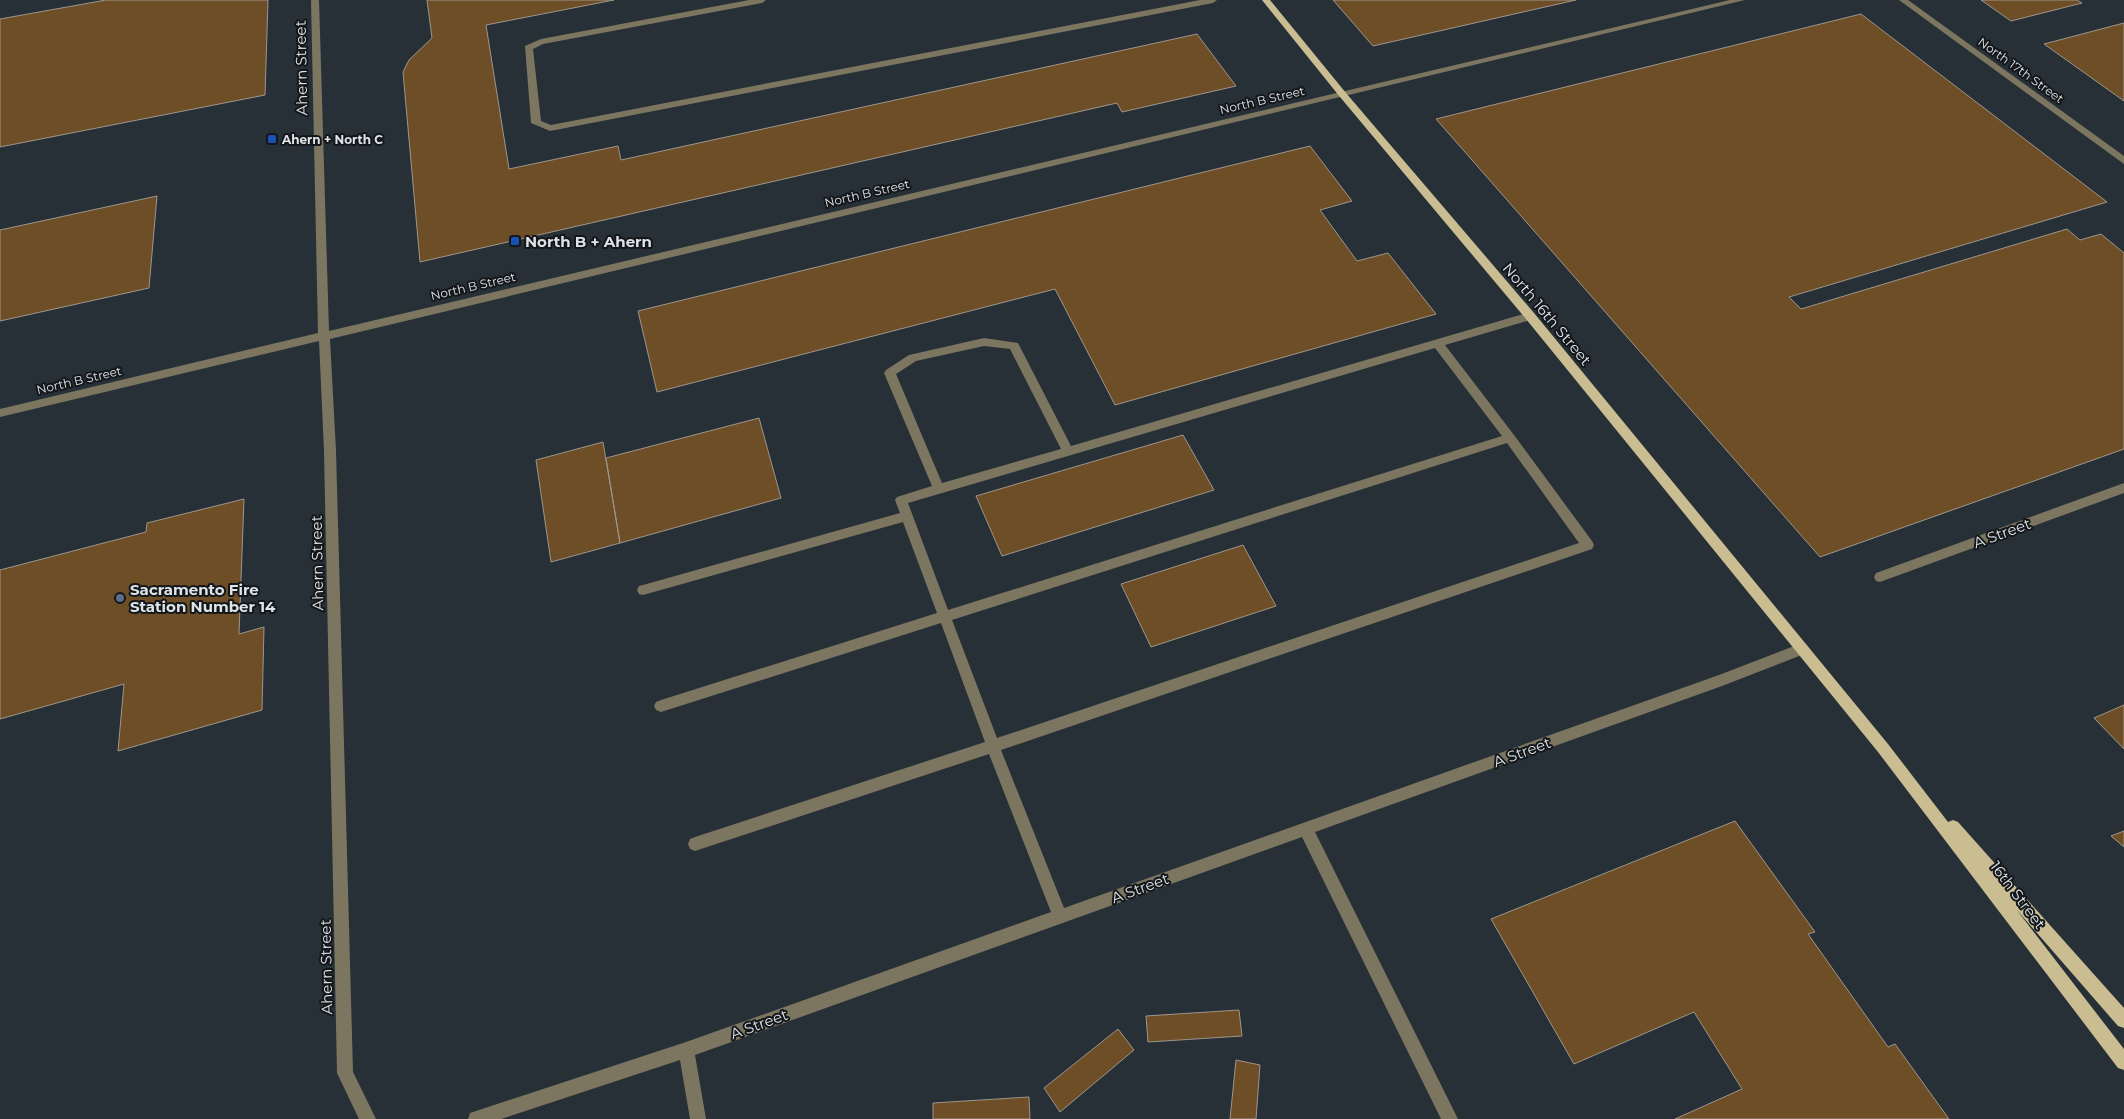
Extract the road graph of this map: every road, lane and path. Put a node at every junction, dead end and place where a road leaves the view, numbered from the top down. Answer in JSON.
{"nodes":[{"id":1,"x":315,"y":0,"type":"edge"},
{"id":2,"x":762,"y":0,"type":"edge"},
{"id":3,"x":1213,"y":0,"type":"edge"},
{"id":4,"x":1266,"y":0,"type":"edge"},
{"id":5,"x":1741,"y":0,"type":"edge"},
{"id":6,"x":1903,"y":0,"type":"edge"},
{"id":7,"x":1343,"y":95,"type":"junction"},
{"id":8,"x":2124,"y":161,"type":"edge"},
{"id":9,"x":1530,"y":316,"type":"junction"},
{"id":10,"x":325,"y":335,"type":"junction"},
{"id":11,"x":1437,"y":343,"type":"junction"},
{"id":12,"x":0,"y":413,"type":"edge"},
{"id":13,"x":1510,"y":438,"type":"junction"},
{"id":14,"x":1068,"y":451,"type":"junction"},
{"id":15,"x":2124,"y":488,"type":"edge"},
{"id":16,"x":939,"y":489,"type":"junction"},
{"id":17,"x":908,"y":516,"type":"junction"},
{"id":18,"x":1880,"y":577,"type":"dead end"},
{"id":19,"x":643,"y":590,"type":"dead end"},
{"id":20,"x":944,"y":615,"type":"junction"},
{"id":21,"x":1802,"y":649,"type":"junction"},
{"id":22,"x":661,"y":706,"type":"dead end"},
{"id":23,"x":994,"y":746,"type":"junction"},
{"id":24,"x":1883,"y":748,"type":"junction"},
{"id":25,"x":1306,"y":829,"type":"junction"},
{"id":26,"x":695,"y":844,"type":"dead end"},
{"id":27,"x":1060,"y":917,"type":"junction"},
{"id":28,"x":2124,"y":1020,"type":"edge"},
{"id":29,"x":686,"y":1050,"type":"junction"},
{"id":30,"x":2124,"y":1062,"type":"edge"},
{"id":31,"x":368,"y":1119,"type":"edge"},
{"id":32,"x":476,"y":1119,"type":"edge"},
{"id":33,"x":698,"y":1119,"type":"edge"},
{"id":34,"x":1450,"y":1119,"type":"edge"}],
"edges":[{"from":1,"to":10,"type":"street","name":"Ahern Street"},
{"from":2,"to":3,"type":"street"},
{"from":4,"to":7,"type":"main road","name":"North 16th Street"},
{"from":5,"to":7,"type":"street","name":"North B Street"},
{"from":6,"to":8,"type":"street","name":"North 17th Street"},
{"from":7,"to":9,"type":"main road","name":"North 16th Street"},
{"from":7,"to":10,"type":"street","name":"North B Street"},
{"from":9,"to":11,"type":"street"},
{"from":9,"to":21,"type":"main road","name":"North 16th Street"},
{"from":10,"to":12,"type":"street","name":"North B Street"},
{"from":10,"to":31,"type":"street","name":"Ahern Street"},
{"from":11,"to":13,"type":"street"},
{"from":11,"to":14,"type":"street"},
{"from":13,"to":20,"type":"street"},
{"from":13,"to":23,"type":"street"},
{"from":14,"to":16,"type":"street"},
{"from":14,"to":16,"type":"street"},
{"from":15,"to":18,"type":"street","name":"A Street"},
{"from":16,"to":17,"type":"street"},
{"from":17,"to":19,"type":"street"},
{"from":17,"to":20,"type":"street"},
{"from":20,"to":22,"type":"street"},
{"from":20,"to":23,"type":"street"},
{"from":21,"to":24,"type":"main road","name":"16th Street"},
{"from":21,"to":25,"type":"street","name":"A Street"},
{"from":23,"to":26,"type":"street"},
{"from":23,"to":27,"type":"street"},
{"from":24,"to":28,"type":"main road","name":"16th Street"},
{"from":24,"to":30,"type":"main road","name":"16th Street"},
{"from":25,"to":27,"type":"street","name":"A Street"},
{"from":25,"to":34,"type":"street"},
{"from":27,"to":29,"type":"street","name":"A Street"},
{"from":29,"to":32,"type":"street","name":"A Street"},
{"from":29,"to":33,"type":"street"}]}
